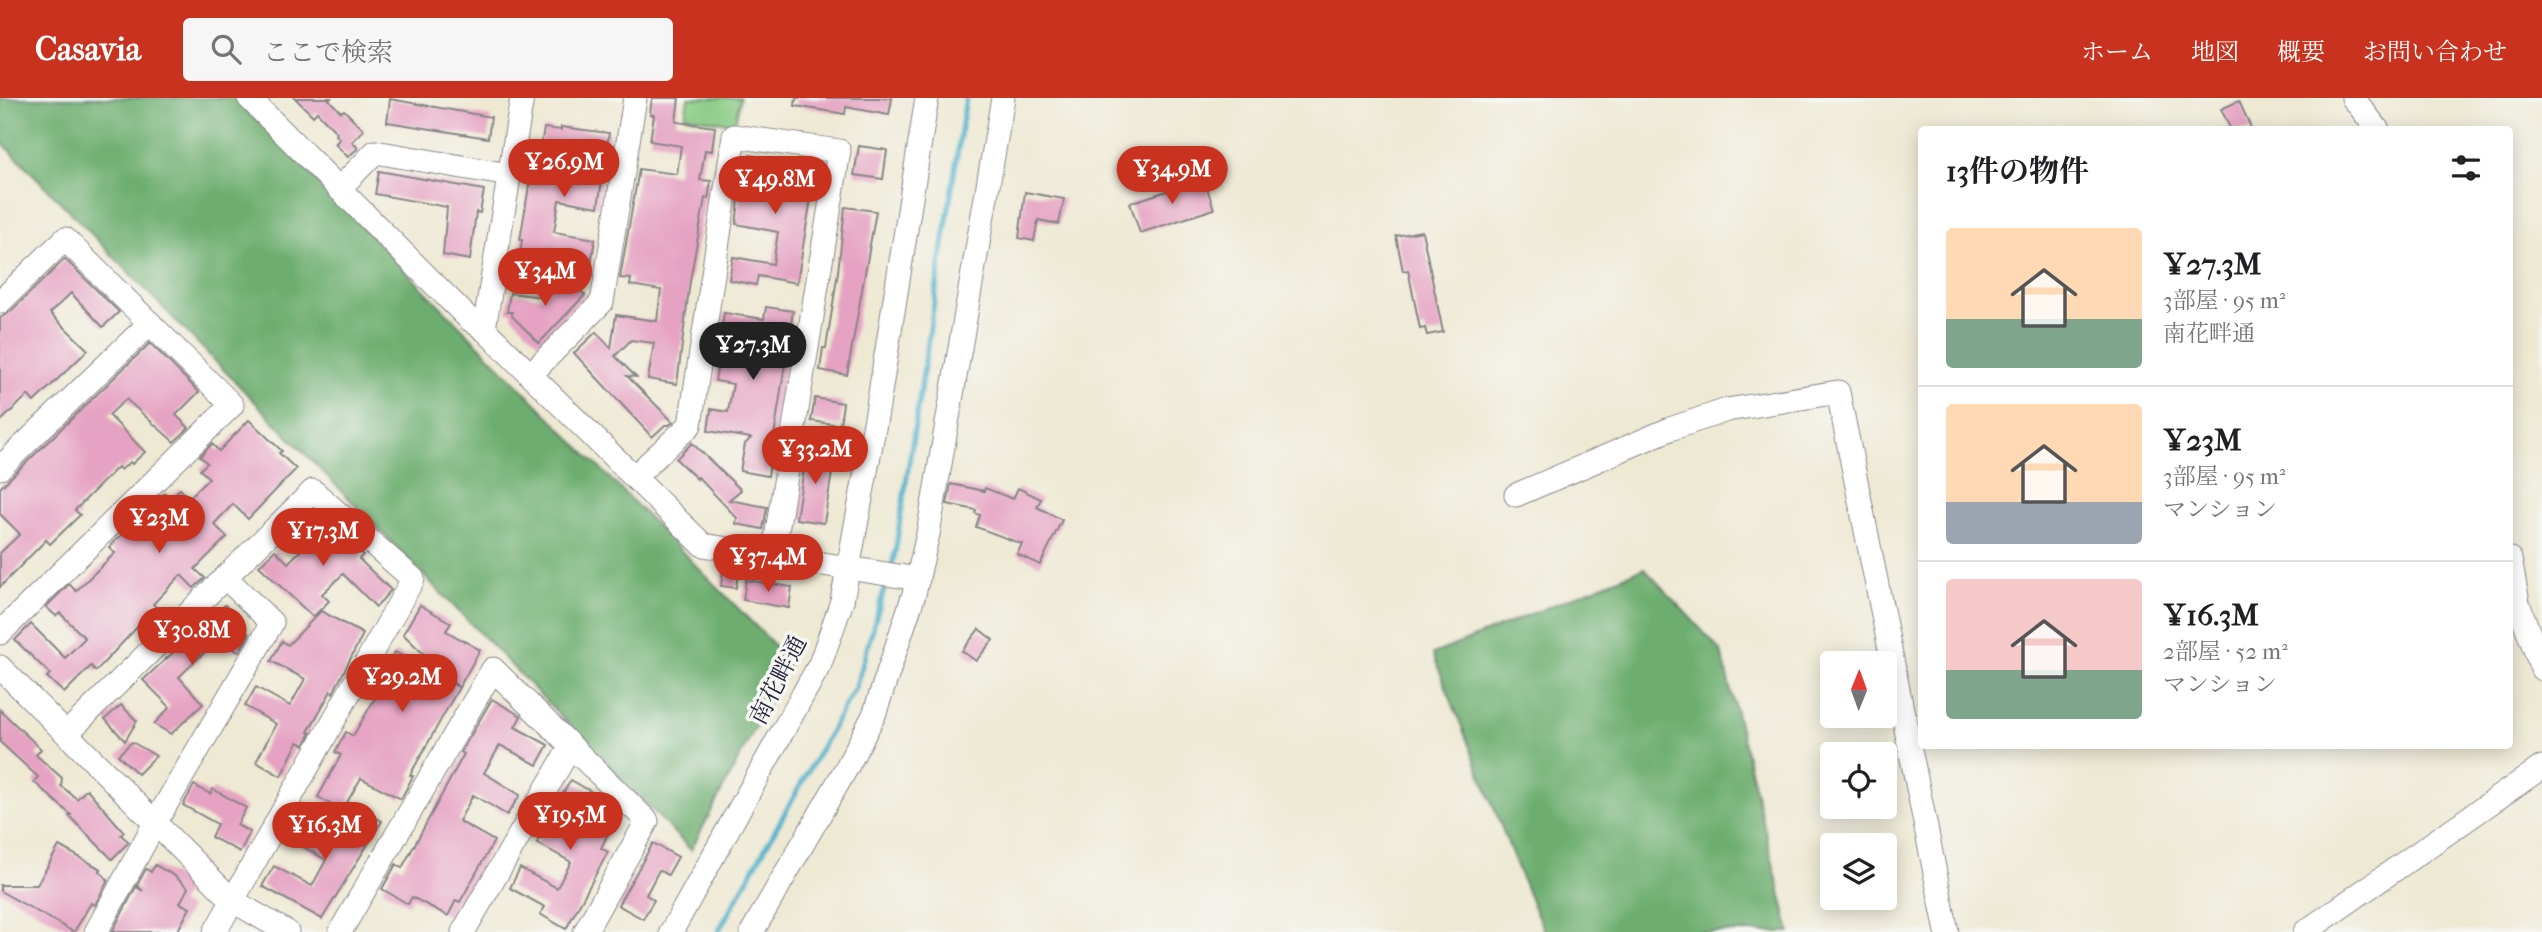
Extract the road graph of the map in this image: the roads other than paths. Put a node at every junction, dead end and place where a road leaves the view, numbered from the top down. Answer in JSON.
{"nodes":[{"id":1,"x":248,"y":98,"type":"edge"},
{"id":2,"x":522,"y":98,"type":"edge"},
{"id":3,"x":635,"y":98,"type":"edge"},
{"id":4,"x":927,"y":98,"type":"edge"},
{"id":5,"x":1003,"y":98,"type":"edge"},
{"id":6,"x":2353,"y":98,"type":"edge"},
{"id":7,"x":2375,"y":126,"type":"edge"},
{"id":8,"x":509,"y":175,"type":"junction"},
{"id":9,"x":339,"y":189,"type":"junction"},
{"id":10,"x":0,"y":302,"type":"edge"},
{"id":11,"x":150,"y":323,"type":"junction"},
{"id":12,"x":484,"y":329,"type":"junction"},
{"id":13,"x":530,"y":374,"type":"junction"},
{"id":14,"x":0,"y":468,"type":"edge"},
{"id":15,"x":634,"y":477,"type":"junction"},
{"id":16,"x":1516,"y":495,"type":"dead end"},
{"id":17,"x":773,"y":556,"type":"junction"},
{"id":18,"x":848,"y":567,"type":"junction"},
{"id":19,"x":2513,"y":576,"type":"edge"},
{"id":20,"x":909,"y":577,"type":"junction"},
{"id":21,"x":225,"y":578,"type":"junction"},
{"id":22,"x":0,"y":633,"type":"edge"},
{"id":23,"x":0,"y":667,"type":"edge"},
{"id":24,"x":2542,"y":669,"type":"edge"},
{"id":25,"x":66,"y":733,"type":"junction"},
{"id":26,"x":571,"y":746,"type":"junction"},
{"id":27,"x":2542,"y":767,"type":"edge"},
{"id":28,"x":155,"y":823,"type":"junction"},
{"id":29,"x":233,"y":901,"type":"junction"},
{"id":30,"x":96,"y":932,"type":"edge"},
{"id":31,"x":215,"y":932,"type":"edge"},
{"id":32,"x":286,"y":932,"type":"edge"},
{"id":33,"x":340,"y":932,"type":"edge"},
{"id":34,"x":463,"y":932,"type":"edge"},
{"id":35,"x":585,"y":932,"type":"edge"},
{"id":36,"x":671,"y":932,"type":"edge"},
{"id":37,"x":752,"y":932,"type":"edge"},
{"id":38,"x":1947,"y":932,"type":"edge"},
{"id":39,"x":2305,"y":932,"type":"edge"}],
"edges":[{"from":1,"to":9,"type":"street"},
{"from":2,"to":8,"type":"street"},
{"from":3,"to":13,"type":"street"},
{"from":4,"to":18,"type":"street","name":"南花畔通"},
{"from":5,"to":20,"type":"street"},
{"from":6,"to":7,"type":"street"},
{"from":8,"to":9,"type":"street"},
{"from":8,"to":12,"type":"street"},
{"from":9,"to":12,"type":"street"},
{"from":10,"to":11,"type":"street"},
{"from":11,"to":14,"type":"street"},
{"from":11,"to":22,"type":"street"},
{"from":12,"to":13,"type":"street"},
{"from":13,"to":15,"type":"street"},
{"from":15,"to":17,"type":"street"},
{"from":15,"to":17,"type":"street"},
{"from":16,"to":38,"type":"street"},
{"from":17,"to":18,"type":"street"},
{"from":18,"to":20,"type":"street"},
{"from":18,"to":36,"type":"street","name":"南花畔通"},
{"from":19,"to":24,"type":"street"},
{"from":20,"to":37,"type":"street"},
{"from":21,"to":25,"type":"street"},
{"from":21,"to":28,"type":"street"},
{"from":21,"to":29,"type":"street"},
{"from":23,"to":25,"type":"street"},
{"from":25,"to":28,"type":"street"},
{"from":26,"to":33,"type":"street"},
{"from":26,"to":34,"type":"street"},
{"from":26,"to":35,"type":"street"},
{"from":27,"to":39,"type":"street"},
{"from":28,"to":29,"type":"street"},
{"from":28,"to":30,"type":"street"},
{"from":29,"to":31,"type":"street"},
{"from":29,"to":32,"type":"street"}]}
